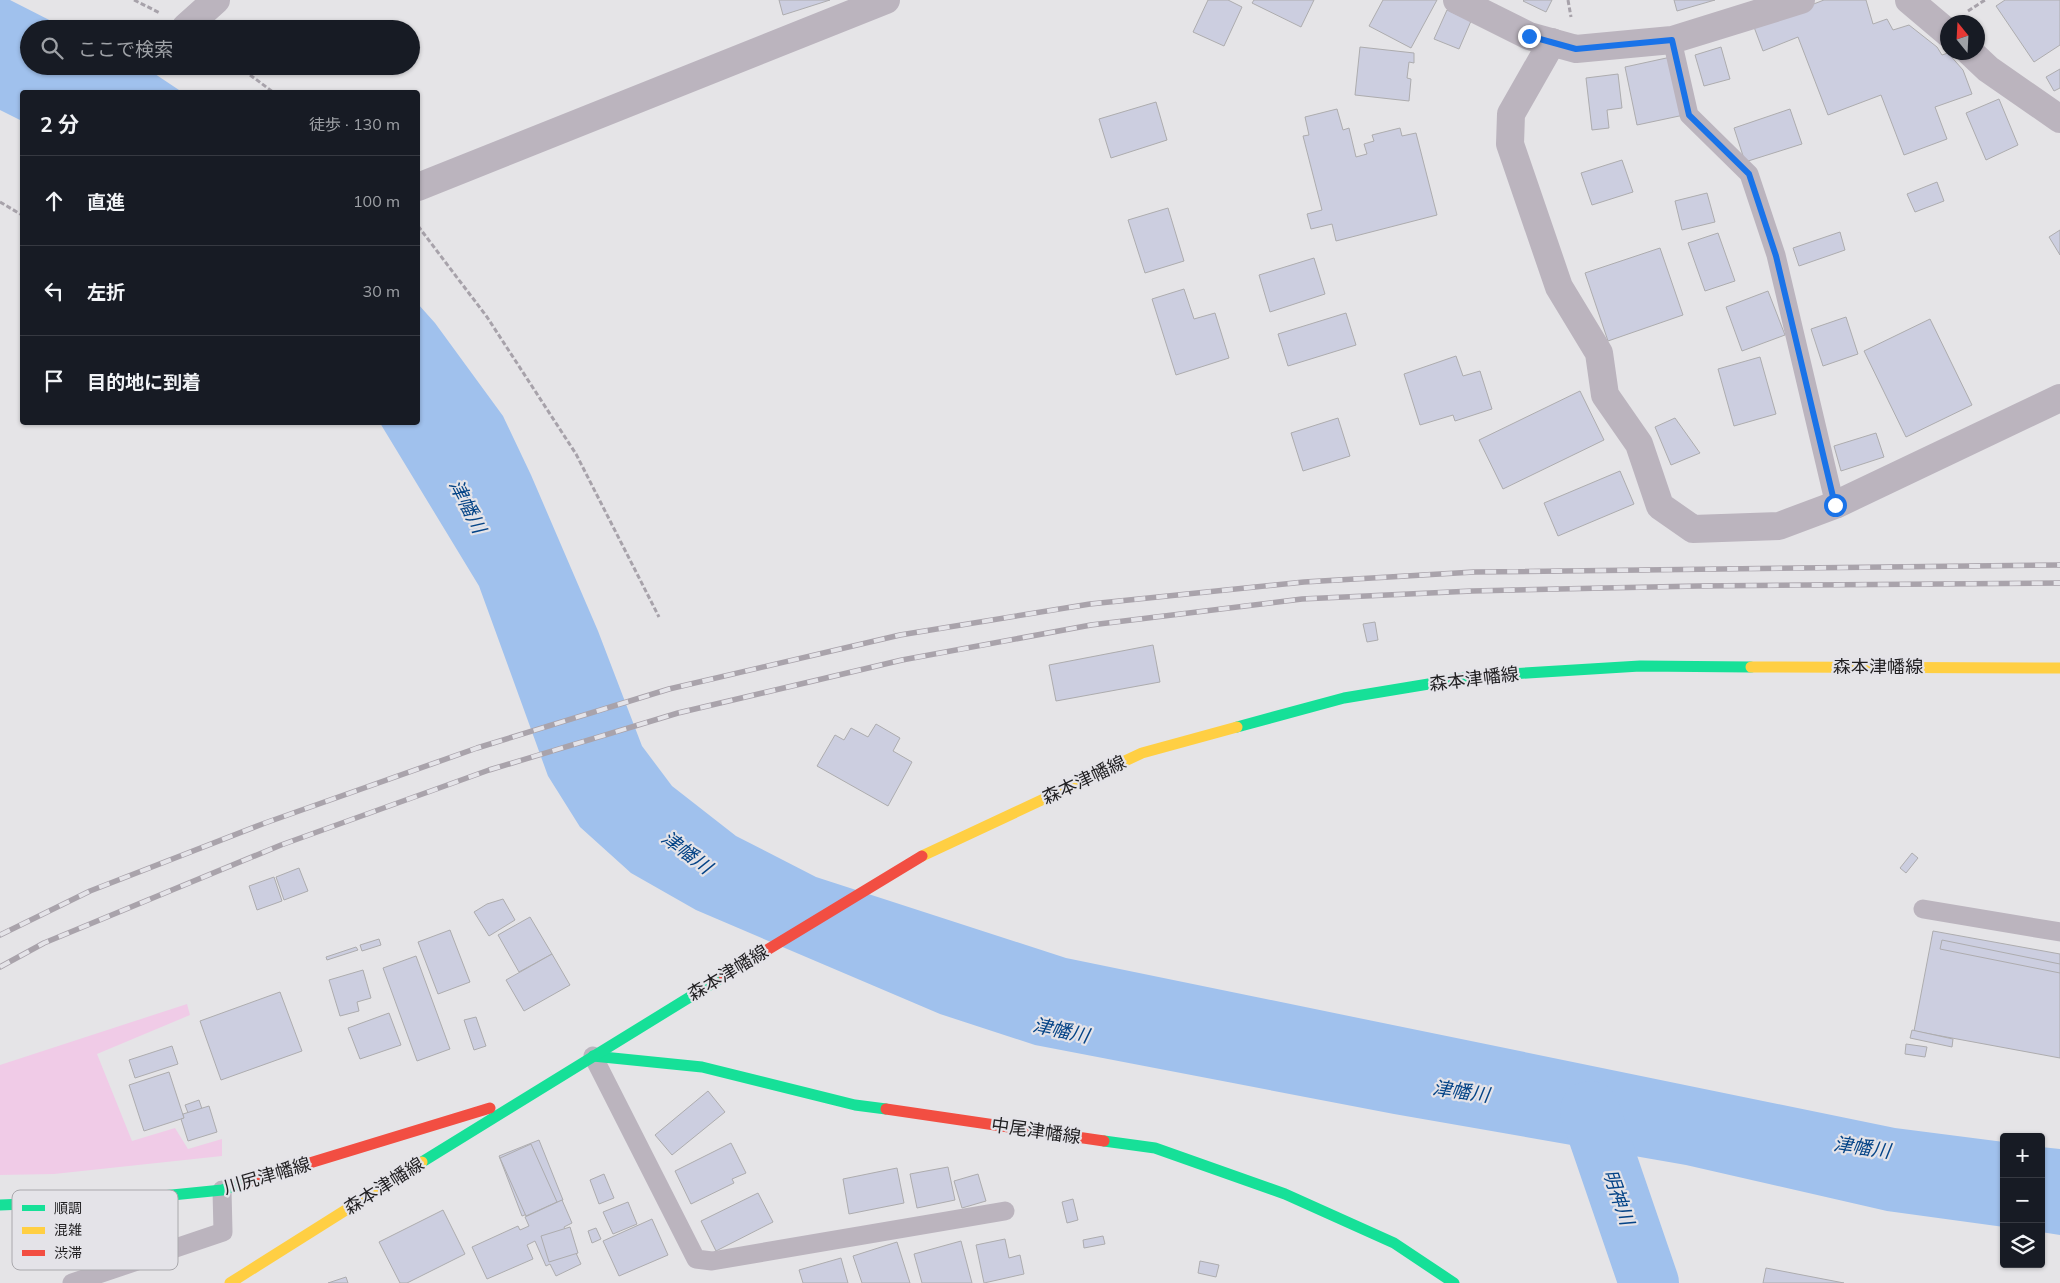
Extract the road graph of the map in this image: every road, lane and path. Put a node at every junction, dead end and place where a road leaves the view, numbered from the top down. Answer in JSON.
{"nodes":[{"id":1,"x":216,"y":0,"type":"edge"},
{"id":2,"x":886,"y":0,"type":"edge"},
{"id":3,"x":1457,"y":0,"type":"edge"},
{"id":4,"x":1801,"y":0,"type":"edge"},
{"id":5,"x":1909,"y":0,"type":"edge"},
{"id":6,"x":194,"y":20,"type":"edge"},
{"id":7,"x":1940,"y":26,"type":"edge"},
{"id":8,"x":1672,"y":40,"type":"junction"},
{"id":9,"x":1552,"y":42,"type":"junction"},
{"id":10,"x":1979,"y":60,"type":"edge"},
{"id":11,"x":250,"y":75,"type":"edge"},
{"id":12,"x":270,"y":90,"type":"edge"},
{"id":13,"x":2060,"y":119,"type":"edge"},
{"id":14,"x":420,"y":186,"type":"edge"},
{"id":15,"x":0,"y":202,"type":"edge"},
{"id":16,"x":20,"y":214,"type":"edge"},
{"id":17,"x":420,"y":229,"type":"edge"},
{"id":18,"x":2060,"y":398,"type":"edge"},
{"id":19,"x":1835,"y":505,"type":"junction"},
{"id":20,"x":659,"y":617,"type":"dead end"},
{"id":21,"x":2060,"y":668,"type":"edge"},
{"id":22,"x":1923,"y":909,"type":"dead end"},
{"id":23,"x":2060,"y":932,"type":"edge"},
{"id":24,"x":593,"y":1056,"type":"junction"},
{"id":25,"x":526,"y":1097,"type":"junction"},
{"id":26,"x":222,"y":1190,"type":"junction"},
{"id":27,"x":178,"y":1194,"type":"edge"},
{"id":28,"x":1005,"y":1210,"type":"dead end"},
{"id":29,"x":178,"y":1247,"type":"edge"},
{"id":30,"x":110,"y":1270,"type":"edge"},
{"id":31,"x":72,"y":1283,"type":"edge"},
{"id":32,"x":230,"y":1283,"type":"edge"},
{"id":33,"x":1454,"y":1283,"type":"edge"}],
"edges":[{"from":1,"to":6,"type":"street"},
{"from":2,"to":14,"type":"street"},
{"from":3,"to":9,"type":"street"},
{"from":4,"to":8,"type":"street"},
{"from":5,"to":7,"type":"street"},
{"from":8,"to":9,"type":"street"},
{"from":8,"to":19,"type":"lane"},
{"from":9,"to":19,"type":"street"},
{"from":10,"to":13,"type":"street"},
{"from":11,"to":12,"type":"path"},
{"from":15,"to":16,"type":"path"},
{"from":17,"to":20,"type":"path"},
{"from":18,"to":19,"type":"street"},
{"from":21,"to":24,"type":"main road","name":"森本津幡線"},
{"from":22,"to":23,"type":"lane"},
{"from":24,"to":25,"type":"main road","name":"森本津幡線"},
{"from":24,"to":28,"type":"lane"},
{"from":24,"to":33,"type":"main road","name":"中尾津幡線"},
{"from":25,"to":26,"type":"main road","name":"川尻津幡線"},
{"from":25,"to":32,"type":"main road","name":"森本津幡線"},
{"from":26,"to":27,"type":"main road","name":"川尻津幡線"},
{"from":26,"to":29,"type":"lane"},
{"from":30,"to":31,"type":"lane"}]}
